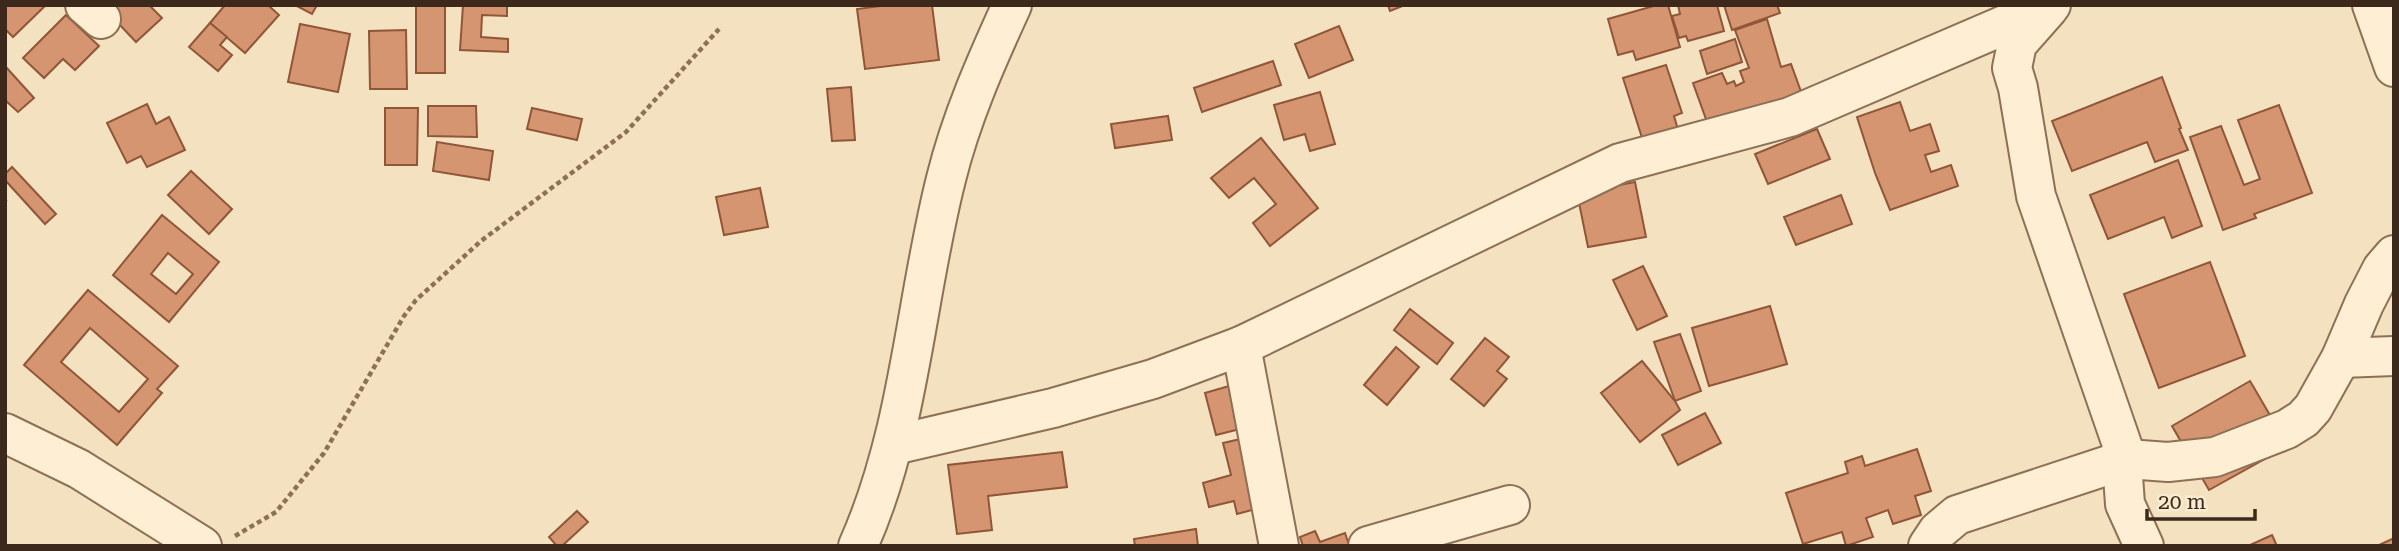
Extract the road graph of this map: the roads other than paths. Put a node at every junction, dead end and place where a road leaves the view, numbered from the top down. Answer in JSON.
{"nodes":[{"id":1,"x":1012,"y":5,"type":"edge"},
{"id":2,"x":2051,"y":5,"type":"edge"},
{"id":3,"x":2372,"y":5,"type":"edge"},
{"id":4,"x":2394,"y":67,"type":"edge"},
{"id":5,"x":2394,"y":255,"type":"edge"},
{"id":6,"x":1241,"y":346,"type":"junction"},
{"id":7,"x":2394,"y":356,"type":"edge"},
{"id":8,"x":2341,"y":358,"type":"junction"},
{"id":9,"x":5,"y":433,"type":"edge"},
{"id":10,"x":894,"y":445,"type":"junction"},
{"id":11,"x":2124,"y":460,"type":"junction"},
{"id":12,"x":1510,"y":505,"type":"dead end"},
{"id":13,"x":216,"y":542,"type":"edge"},
{"id":14,"x":858,"y":546,"type":"edge"},
{"id":15,"x":1279,"y":546,"type":"edge"},
{"id":16,"x":1368,"y":546,"type":"edge"},
{"id":17,"x":1928,"y":546,"type":"edge"},
{"id":18,"x":2144,"y":546,"type":"edge"}],
"edges":[{"from":1,"to":10,"type":"street"},
{"from":2,"to":6,"type":"street"},
{"from":2,"to":11,"type":"street"},
{"from":3,"to":4,"type":"street"},
{"from":5,"to":8,"type":"street"},
{"from":6,"to":10,"type":"street"},
{"from":6,"to":15,"type":"street"},
{"from":7,"to":8,"type":"street"},
{"from":8,"to":11,"type":"street"},
{"from":9,"to":13,"type":"street"},
{"from":10,"to":14,"type":"street"},
{"from":11,"to":17,"type":"street"},
{"from":11,"to":18,"type":"street"},
{"from":12,"to":16,"type":"street"}]}
